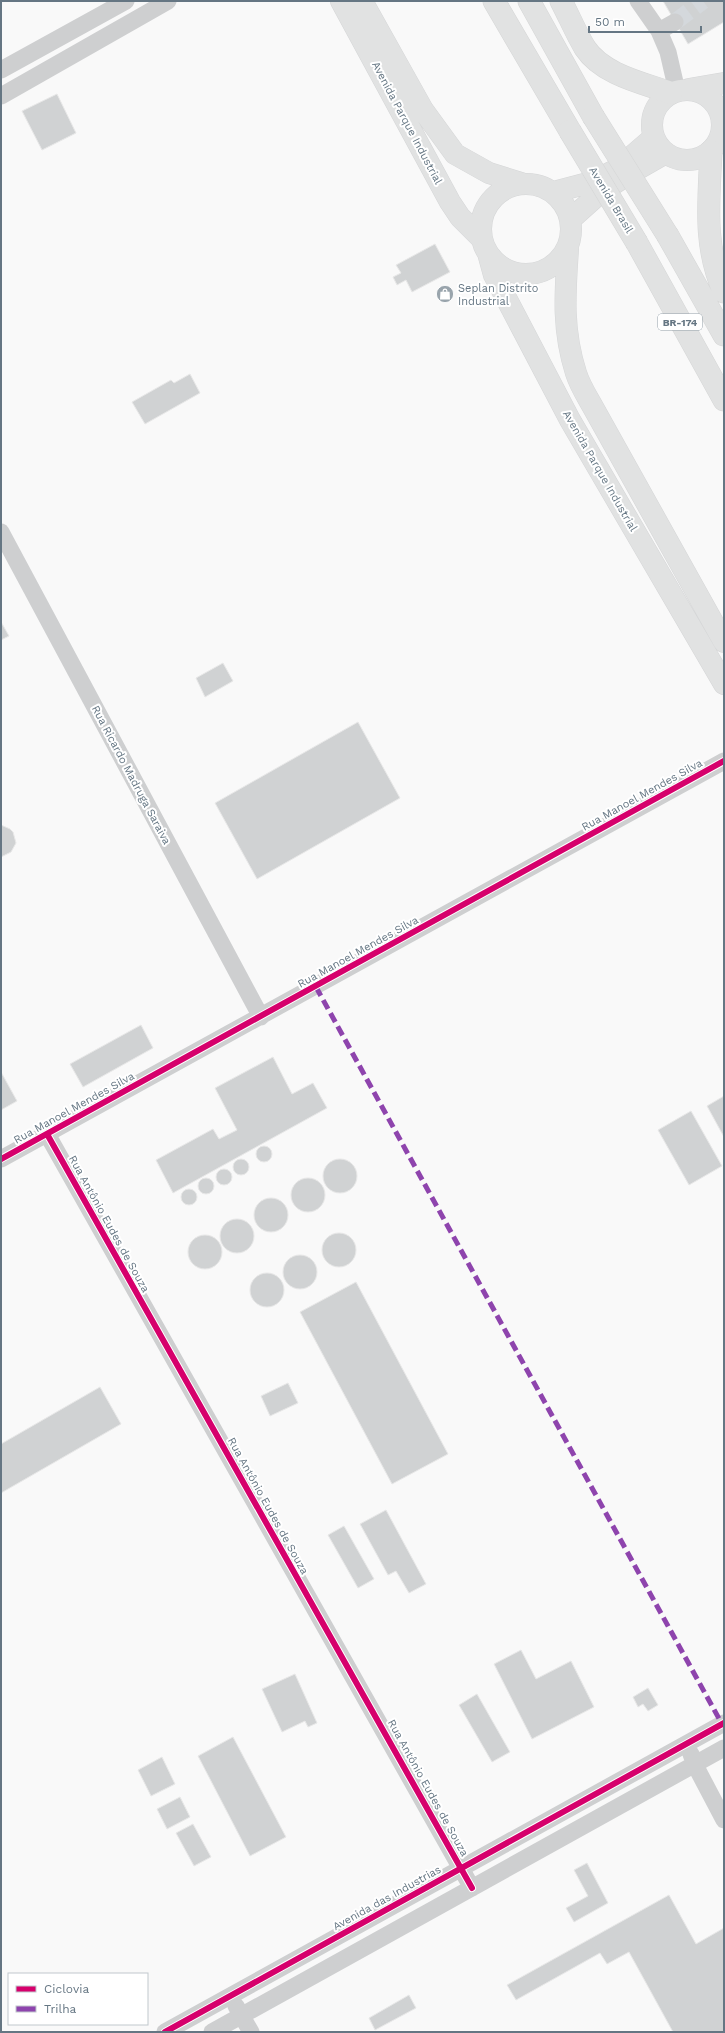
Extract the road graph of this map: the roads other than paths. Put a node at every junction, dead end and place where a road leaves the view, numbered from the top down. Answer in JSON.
{"nodes":[{"id":1,"x":126,"y":1,"type":"edge"},
{"id":2,"x":168,"y":1,"type":"edge"},
{"id":3,"x":341,"y":1,"type":"edge"},
{"id":4,"x":362,"y":1,"type":"edge"},
{"id":5,"x":494,"y":1,"type":"edge"},
{"id":6,"x":529,"y":1,"type":"edge"},
{"id":7,"x":561,"y":1,"type":"edge"},
{"id":8,"x":638,"y":1,"type":"edge"},
{"id":9,"x":675,"y":22,"type":"tunnel mouth"},
{"id":10,"x":658,"y":30,"type":"junction"},
{"id":11,"x":1,"y":70,"type":"edge"},
{"id":12,"x":724,"y":83,"type":"edge"},
{"id":13,"x":677,"y":91,"type":"junction"},
{"id":14,"x":1,"y":96,"type":"edge"},
{"id":15,"x":718,"y":142,"type":"edge"},
{"id":16,"x":660,"y":145,"type":"junction"},
{"id":17,"x":521,"y":183,"type":"junction"},
{"id":18,"x":554,"y":192,"type":"junction"},
{"id":19,"x":571,"y":219,"type":"junction"},
{"id":20,"x":485,"y":246,"type":"junction"},
{"id":21,"x":568,"y":248,"type":"junction"},
{"id":22,"x":724,"y":292,"type":"edge"},
{"id":23,"x":724,"y":335,"type":"edge"},
{"id":24,"x":724,"y":400,"type":"edge"},
{"id":25,"x":624,"y":462,"type":"junction"},
{"id":26,"x":602,"y":475,"type":"junction"},
{"id":27,"x":1,"y":532,"type":"edge"},
{"id":28,"x":724,"y":642,"type":"edge"},
{"id":29,"x":724,"y":684,"type":"edge"},
{"id":30,"x":724,"y":761,"type":"edge"},
{"id":31,"x":261,"y":1017,"type":"junction"},
{"id":32,"x":47,"y":1134,"type":"junction"},
{"id":33,"x":1,"y":1159,"type":"edge"},
{"id":34,"x":724,"y":1723,"type":"edge"},
{"id":35,"x":687,"y":1743,"type":"junction"},
{"id":36,"x":724,"y":1748,"type":"edge"},
{"id":37,"x":695,"y":1765,"type":"junction"},
{"id":38,"x":724,"y":1820,"type":"edge"},
{"id":39,"x":462,"y":1869,"type":"junction"},
{"id":40,"x":472,"y":1888,"type":"junction"},
{"id":41,"x":230,"y":1995,"type":"junction"},
{"id":42,"x":242,"y":2016,"type":"junction"},
{"id":43,"x":165,"y":2032,"type":"edge"},
{"id":44,"x":212,"y":2032,"type":"edge"},
{"id":45,"x":251,"y":2032,"type":"edge"}],
"edges":[{"from":1,"to":11,"type":"street"},
{"from":2,"to":14,"type":"street"},
{"from":3,"to":20,"type":"main road","name":"Avenida Parque Industrial"},
{"from":4,"to":17,"type":"main road","name":"Avenida Parque Industrial"},
{"from":5,"to":24,"type":"highway","name":"Avenida Brasil","number":"BR-174","bridge":true},
{"from":6,"to":23,"type":"highway","number":"BR-174","bridge":true},
{"from":7,"to":13,"type":"highway"},
{"from":8,"to":10,"type":"street"},
{"from":9,"to":10,"type":"street"},
{"from":10,"to":13,"type":"street"},
{"from":12,"to":13,"type":"main road"},
{"from":13,"to":15,"type":"main road"},
{"from":13,"to":16,"type":"main road"},
{"from":15,"to":16,"type":"main road"},
{"from":15,"to":22,"type":"highway"},
{"from":16,"to":18,"type":"main road"},
{"from":16,"to":19,"type":"main road"},
{"from":17,"to":18,"type":"main road"},
{"from":17,"to":20,"type":"main road"},
{"from":18,"to":19,"type":"main road"},
{"from":19,"to":21,"type":"main road"},
{"from":20,"to":21,"type":"main road"},
{"from":20,"to":26,"type":"main road","name":"Avenida Parque Industrial"},
{"from":21,"to":25,"type":"main road"},
{"from":25,"to":26,"type":"main road"},
{"from":25,"to":28,"type":"main road"},
{"from":26,"to":29,"type":"main road","name":"Avenida Parque Industrial"},
{"from":27,"to":31,"type":"street","name":"Rua Ricardo Madruga Saraiva"},
{"from":30,"to":31,"type":"street","name":"Rua Manoel Mendes Silva"},
{"from":31,"to":32,"type":"street","name":"Rua Manoel Mendes Silva"},
{"from":32,"to":33,"type":"street","name":"Rua Manoel Mendes Silva"},
{"from":32,"to":39,"type":"street","name":"Rua Antônio Eudes de Souza"},
{"from":34,"to":35,"type":"street","name":"Avenida das Industrias"},
{"from":35,"to":37,"type":"street"},
{"from":35,"to":39,"type":"street","name":"Avenida das Industrias"},
{"from":36,"to":37,"type":"street"},
{"from":37,"to":38,"type":"street"},
{"from":37,"to":40,"type":"street"},
{"from":39,"to":40,"type":"street","name":"Rua Antônio Eudes de Souza"},
{"from":39,"to":41,"type":"street","name":"Avenida das Industrias"},
{"from":40,"to":42,"type":"street"},
{"from":41,"to":42,"type":"street"},
{"from":41,"to":43,"type":"street","name":"Avenida das Industrias"},
{"from":42,"to":44,"type":"street"},
{"from":42,"to":45,"type":"street"}]}
